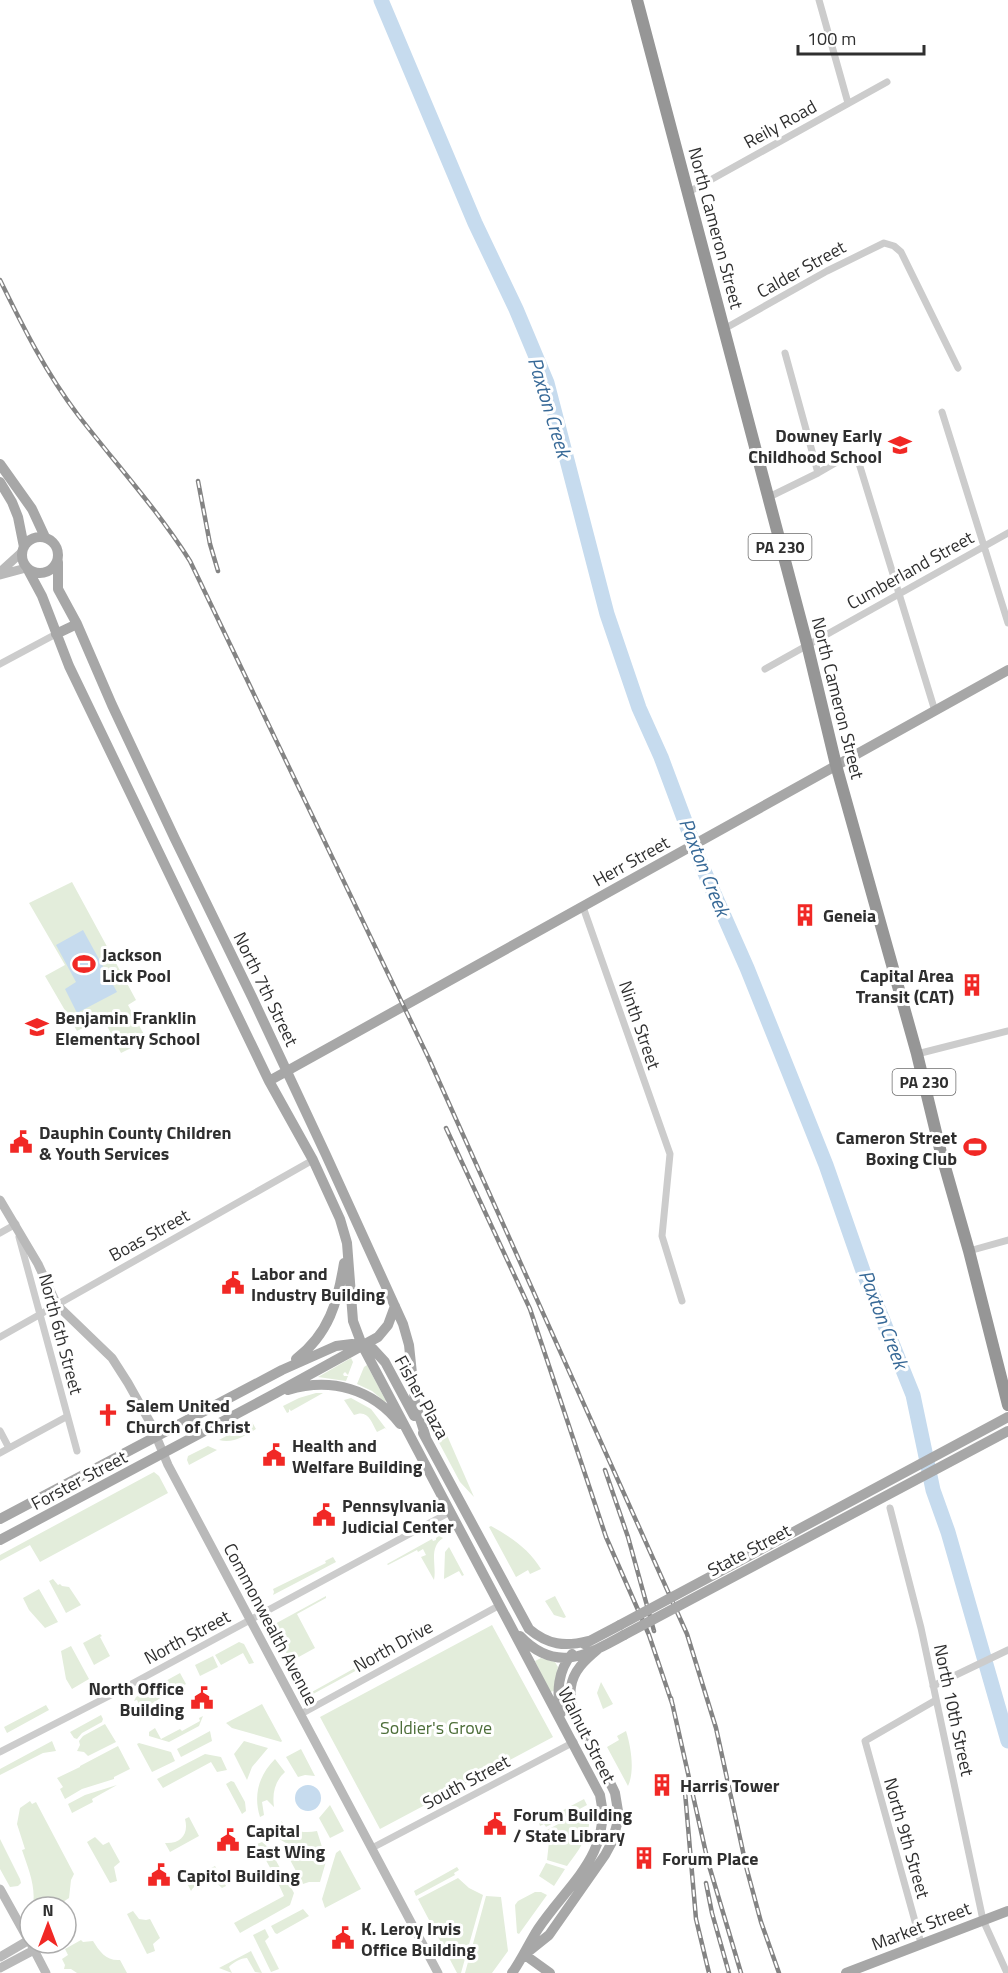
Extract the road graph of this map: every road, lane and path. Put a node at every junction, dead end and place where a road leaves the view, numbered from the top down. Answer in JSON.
{"nodes":[{"id":1,"x":637,"y":0,"type":"edge"},
{"id":2,"x":819,"y":0,"type":"edge"},
{"id":3,"x":887,"y":81,"type":"dead end"},
{"id":4,"x":848,"y":103,"type":"junction"},
{"id":5,"x":687,"y":193,"type":"junction"},
{"id":6,"x":724,"y":329,"type":"junction"},
{"id":7,"x":785,"y":352,"type":"dead end"},
{"id":8,"x":958,"y":368,"type":"dead end"},
{"id":9,"x":942,"y":412,"type":"dead end"},
{"id":10,"x":0,"y":464,"type":"edge"},
{"id":11,"x":818,"y":473,"type":"junction"},
{"id":12,"x":0,"y":482,"type":"edge"},
{"id":13,"x":767,"y":498,"type":"junction"},
{"id":14,"x":1008,"y":533,"type":"edge"},
{"id":15,"x":45,"y":537,"type":"junction"},
{"id":16,"x":984,"y":546,"type":"junction"},
{"id":17,"x":23,"y":549,"type":"junction"},
{"id":18,"x":58,"y":562,"type":"junction"},
{"id":19,"x":27,"y":569,"type":"junction"},
{"id":20,"x":0,"y":573,"type":"edge"},
{"id":21,"x":899,"y":593,"type":"junction"},
{"id":22,"x":1008,"y":622,"type":"edge"},
{"id":23,"x":77,"y":624,"type":"junction"},
{"id":24,"x":56,"y":634,"type":"junction"},
{"id":25,"x":807,"y":645,"type":"junction"},
{"id":26,"x":0,"y":664,"type":"edge"},
{"id":27,"x":765,"y":669,"type":"dead end"},
{"id":28,"x":1008,"y":670,"type":"edge"},
{"id":29,"x":935,"y":711,"type":"junction"},
{"id":30,"x":836,"y":765,"type":"junction"},
{"id":31,"x":583,"y":907,"type":"junction"},
{"id":32,"x":1008,"y":1031,"type":"edge"},
{"id":33,"x":917,"y":1054,"type":"junction"},
{"id":34,"x":287,"y":1071,"type":"junction"},
{"id":35,"x":269,"y":1081,"type":"junction"},
{"id":36,"x":313,"y":1160,"type":"junction"},
{"id":37,"x":0,"y":1200,"type":"edge"},
{"id":38,"x":16,"y":1224,"type":"junction"},
{"id":39,"x":344,"y":1231,"type":"junction"},
{"id":40,"x":0,"y":1233,"type":"edge"},
{"id":41,"x":1008,"y":1240,"type":"edge"},
{"id":42,"x":969,"y":1251,"type":"junction"},
{"id":43,"x":682,"y":1301,"type":"dead end"},
{"id":44,"x":57,"y":1305,"type":"junction"},
{"id":45,"x":395,"y":1306,"type":"junction"},
{"id":46,"x":39,"y":1315,"type":"junction"},
{"id":47,"x":0,"y":1337,"type":"edge"},
{"id":48,"x":362,"y":1345,"type":"junction"},
{"id":49,"x":282,"y":1370,"type":"junction"},
{"id":50,"x":276,"y":1393,"type":"junction"},
{"id":51,"x":1008,"y":1402,"type":"edge"},
{"id":52,"x":66,"y":1417,"type":"junction"},
{"id":53,"x":1008,"y":1417,"type":"edge"},
{"id":54,"x":0,"y":1431,"type":"edge"},
{"id":55,"x":1008,"y":1431,"type":"edge"},
{"id":56,"x":156,"y":1436,"type":"junction"},
{"id":57,"x":426,"y":1438,"type":"junction"},
{"id":58,"x":411,"y":1439,"type":"junction"},
{"id":59,"x":9,"y":1448,"type":"junction"},
{"id":60,"x":77,"y":1451,"type":"dead end"},
{"id":61,"x":0,"y":1453,"type":"edge"},
{"id":62,"x":163,"y":1453,"type":"junction"},
{"id":63,"x":890,"y":1508,"type":"dead end"},
{"id":64,"x":450,"y":1512,"type":"junction"},
{"id":65,"x":0,"y":1519,"type":"edge"},
{"id":66,"x":0,"y":1540,"type":"edge"},
{"id":67,"x":500,"y":1605,"type":"junction"},
{"id":68,"x":250,"y":1620,"type":"junction"},
{"id":69,"x":509,"y":1623,"type":"junction"},
{"id":70,"x":622,"y":1630,"type":"junction"},
{"id":71,"x":588,"y":1641,"type":"junction"},
{"id":72,"x":597,"y":1650,"type":"junction"},
{"id":73,"x":1008,"y":1650,"type":"edge"},
{"id":74,"x":568,"y":1658,"type":"junction"},
{"id":75,"x":933,"y":1686,"type":"junction"},
{"id":76,"x":936,"y":1700,"type":"junction"},
{"id":77,"x":301,"y":1714,"type":"junction"},
{"id":78,"x":564,"y":1725,"type":"junction"},
{"id":79,"x":574,"y":1742,"type":"junction"},
{"id":80,"x":0,"y":1752,"type":"edge"},
{"id":81,"x":372,"y":1848,"type":"junction"},
{"id":82,"x":0,"y":1889,"type":"edge"},
{"id":83,"x":1008,"y":1911,"type":"edge"},
{"id":84,"x":983,"y":1920,"type":"junction"},
{"id":85,"x":18,"y":1921,"type":"edge"},
{"id":86,"x":921,"y":1943,"type":"junction"},
{"id":87,"x":18,"y":1949,"type":"edge"},
{"id":88,"x":18,"y":1954,"type":"edge"},
{"id":89,"x":37,"y":1955,"type":"edge"},
{"id":90,"x":525,"y":1955,"type":"junction"},
{"id":91,"x":0,"y":1956,"type":"edge"},
{"id":92,"x":0,"y":1968,"type":"edge"},
{"id":93,"x":46,"y":1973,"type":"edge"},
{"id":94,"x":438,"y":1973,"type":"edge"},
{"id":95,"x":512,"y":1973,"type":"edge"},
{"id":96,"x":550,"y":1973,"type":"edge"},
{"id":97,"x":846,"y":1973,"type":"edge"},
{"id":98,"x":1007,"y":1973,"type":"edge"}],
"edges":[{"from":1,"to":5,"type":"highway","name":"North Cameron Street","number":"PA 230"},
{"from":2,"to":4,"type":"street"},
{"from":3,"to":4,"type":"street","name":"Reily Road"},
{"from":4,"to":5,"type":"street","name":"Reily Road"},
{"from":5,"to":6,"type":"highway","name":"North Cameron Street","number":"PA 230"},
{"from":6,"to":8,"type":"street","name":"Calder Street"},
{"from":6,"to":13,"type":"highway","name":"North Cameron Street","number":"PA 230"},
{"from":7,"to":11,"type":"street"},
{"from":9,"to":16,"type":"street"},
{"from":10,"to":15,"type":"main road","name":"North 7th Street"},
{"from":11,"to":13,"type":"street"},
{"from":11,"to":21,"type":"street"},
{"from":12,"to":17,"type":"main road","name":"North 7th Street"},
{"from":13,"to":25,"type":"highway","name":"North Cameron Street","number":"PA 230"},
{"from":14,"to":16,"type":"street","name":"Cumberland Street"},
{"from":15,"to":17,"type":"main road"},
{"from":15,"to":18,"type":"main road","name":"North 7th Street"},
{"from":16,"to":21,"type":"street","name":"Cumberland Street"},
{"from":16,"to":22,"type":"street"},
{"from":17,"to":19,"type":"main road","name":"North 7th Street"},
{"from":17,"to":20,"type":"street"},
{"from":18,"to":19,"type":"main road"},
{"from":18,"to":23,"type":"main road","name":"North 7th Street"},
{"from":19,"to":20,"type":"street"},
{"from":19,"to":24,"type":"main road","name":"North 7th Street"},
{"from":21,"to":25,"type":"street","name":"Cumberland Street"},
{"from":21,"to":29,"type":"street"},
{"from":23,"to":24,"type":"main road"},
{"from":23,"to":34,"type":"main road","name":"North 7th Street"},
{"from":24,"to":26,"type":"street"},
{"from":24,"to":35,"type":"main road","name":"North 7th Street"},
{"from":25,"to":27,"type":"street","name":"Cumberland Street"},
{"from":25,"to":30,"type":"highway","name":"North Cameron Street","number":"PA 230"},
{"from":28,"to":29,"type":"main road","name":"Herr Street"},
{"from":29,"to":30,"type":"main road","name":"Herr Street"},
{"from":30,"to":31,"type":"main road","name":"Herr Street"},
{"from":30,"to":33,"type":"highway","name":"North Cameron Street","number":"PA 230"},
{"from":31,"to":34,"type":"main road","name":"Herr Street"},
{"from":31,"to":43,"type":"street","name":"Ninth Street"},
{"from":32,"to":33,"type":"street"},
{"from":33,"to":42,"type":"highway","name":"North Cameron Street","number":"PA 230"},
{"from":34,"to":35,"type":"main road","name":"Herr Street"},
{"from":34,"to":45,"type":"main road","name":"North 7th Street"},
{"from":35,"to":36,"type":"main road","name":"North 7th Street"},
{"from":36,"to":39,"type":"main road","name":"North 7th Street"},
{"from":36,"to":44,"type":"street","name":"Boas Street"},
{"from":37,"to":38,"type":"street","name":"North 6th Street"},
{"from":38,"to":40,"type":"street"},
{"from":38,"to":44,"type":"street","name":"North 6th Street"},
{"from":38,"to":46,"type":"street","name":"North 6th Street"},
{"from":39,"to":48,"type":"main road","name":"North 7th Street"},
{"from":39,"to":49,"type":"main road"},
{"from":41,"to":42,"type":"street"},
{"from":42,"to":51,"type":"highway","name":"North Cameron Street","number":"PA 230"},
{"from":44,"to":46,"type":"street","name":"Boas Street"},
{"from":44,"to":56,"type":"street","name":"Commonwealth Avenue"},
{"from":45,"to":48,"type":"main road","name":"Forster Street"},
{"from":45,"to":57,"type":"main road","name":"North 7th Street"},
{"from":46,"to":47,"type":"street","name":"Boas Street"},
{"from":46,"to":52,"type":"street","name":"North 6th Street"},
{"from":48,"to":49,"type":"main road","name":"Forster Street"},
{"from":48,"to":50,"type":"main road","name":"Forster Street"},
{"from":48,"to":57,"type":"main road","name":"Fisher Plaza"},
{"from":48,"to":58,"type":"main road","name":"Fisher Plaza"},
{"from":49,"to":56,"type":"main road","name":"Forster Street"},
{"from":50,"to":58,"type":"main road"},
{"from":50,"to":62,"type":"main road","name":"Forster Street"},
{"from":52,"to":59,"type":"street"},
{"from":52,"to":60,"type":"street","name":"North 6th Street"},
{"from":53,"to":70,"type":"main road","name":"State Street","bridge":true},
{"from":54,"to":59,"type":"street"},
{"from":55,"to":70,"type":"main road","name":"State Street","bridge":true},
{"from":56,"to":62,"type":"street","name":"Commonwealth Avenue"},
{"from":56,"to":65,"type":"main road","name":"Forster Street"},
{"from":57,"to":71,"type":"main road","name":"Fisher Plaza"},
{"from":58,"to":64,"type":"main road","name":"Fisher Plaza"},
{"from":59,"to":61,"type":"street"},
{"from":62,"to":66,"type":"main road","name":"Forster Street"},
{"from":62,"to":68,"type":"street","name":"Commonwealth Avenue"},
{"from":63,"to":75,"type":"street","name":"North 10th Street"},
{"from":64,"to":67,"type":"main road","name":"Fisher Plaza"},
{"from":64,"to":68,"type":"street","name":"North Street"},
{"from":67,"to":69,"type":"main road","name":"Fisher Plaza"},
{"from":67,"to":77,"type":"street","name":"North Drive"},
{"from":68,"to":77,"type":"street","name":"Commonwealth Avenue"},
{"from":68,"to":80,"type":"street","name":"North Street"},
{"from":69,"to":74,"type":"main road","name":"State Street"},
{"from":69,"to":78,"type":"main road","name":"Walnut Street"},
{"from":70,"to":71,"type":"main road","name":"State Street"},
{"from":70,"to":72,"type":"main road","name":"State Street"},
{"from":71,"to":74,"type":"main road"},
{"from":72,"to":74,"type":"main road","name":"State Street"},
{"from":72,"to":90,"type":"main road","name":"Walnut Street"},
{"from":73,"to":75,"type":"street"},
{"from":74,"to":78,"type":"main road"},
{"from":75,"to":76,"type":"street","name":"North 10th Street"},
{"from":76,"to":84,"type":"street","name":"North 10th Street"},
{"from":76,"to":86,"type":"street","name":"North 9th Street"},
{"from":77,"to":81,"type":"street","name":"Commonwealth Avenue"},
{"from":78,"to":79,"type":"main road","name":"Walnut Street"},
{"from":79,"to":81,"type":"street","name":"South Street"},
{"from":79,"to":90,"type":"main road","name":"Walnut Street"},
{"from":81,"to":94,"type":"street","name":"Commonwealth Avenue"},
{"from":82,"to":85,"type":"street"},
{"from":83,"to":84,"type":"main road","name":"Market Street"},
{"from":84,"to":86,"type":"main road","name":"Market Street"},
{"from":84,"to":98,"type":"street","name":"North 10th Street"},
{"from":86,"to":97,"type":"main road","name":"Market Street"},
{"from":87,"to":91,"type":"street"},
{"from":88,"to":92,"type":"street"},
{"from":89,"to":93,"type":"street"},
{"from":90,"to":95,"type":"main road","name":"Walnut Street"},
{"from":90,"to":96,"type":"main road"}]}
